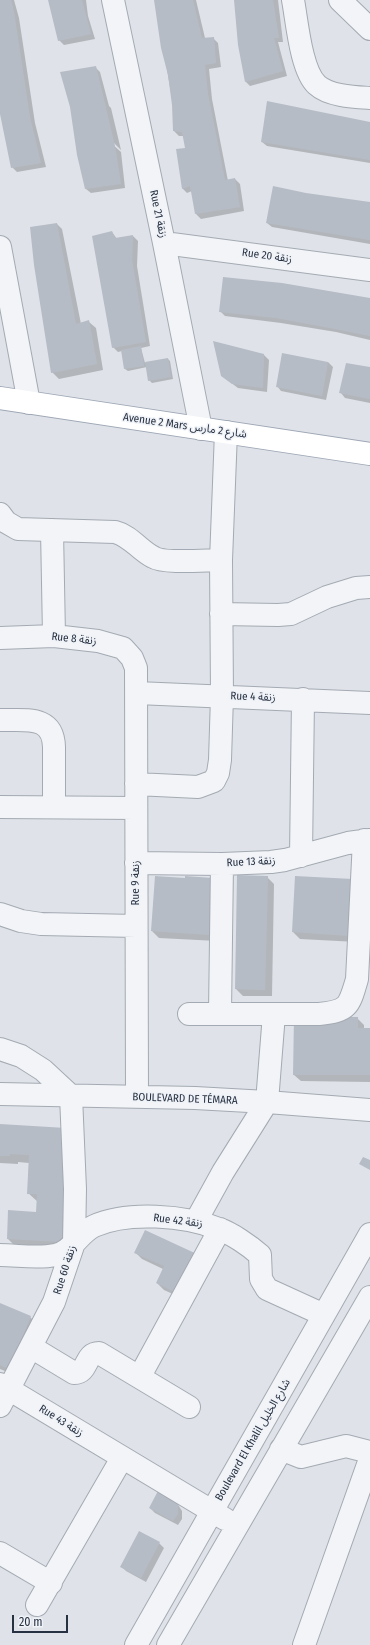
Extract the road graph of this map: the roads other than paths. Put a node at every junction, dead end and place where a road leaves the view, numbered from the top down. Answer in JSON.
{"nodes":[{"id":1,"x":113,"y":0,"type":"edge"},
{"id":2,"x":293,"y":0,"type":"edge"},
{"id":3,"x":340,"y":0,"type":"edge"},
{"id":4,"x":370,"y":29,"type":"edge"},
{"id":5,"x":370,"y":98,"type":"edge"},
{"id":6,"x":164,"y":243,"type":"junction"},
{"id":7,"x":0,"y":247,"type":"edge"},
{"id":8,"x":370,"y":270,"type":"edge"},
{"id":9,"x":0,"y":398,"type":"edge"},
{"id":10,"x":29,"y":403,"type":"junction"},
{"id":11,"x":201,"y":429,"type":"junction"},
{"id":12,"x":226,"y":432,"type":"junction"},
{"id":13,"x":370,"y":454,"type":"edge"},
{"id":14,"x":0,"y":514,"type":"edge"},
{"id":15,"x":52,"y":530,"type":"junction"},
{"id":16,"x":221,"y":560,"type":"junction"},
{"id":17,"x":370,"y":587,"type":"edge"},
{"id":18,"x":221,"y":614,"type":"junction"},
{"id":19,"x":54,"y":636,"type":"junction"},
{"id":20,"x":0,"y":638,"type":"edge"},
{"id":21,"x":136,"y":668,"type":"joint"},
{"id":22,"x":137,"y":692,"type":"junction"},
{"id":23,"x":222,"y":696,"type":"junction"},
{"id":24,"x":303,"y":699,"type":"junction"},
{"id":25,"x":370,"y":702,"type":"edge"},
{"id":26,"x":0,"y":720,"type":"edge"},
{"id":27,"x":136,"y":784,"type":"junction"},
{"id":28,"x":54,"y":806,"type":"junction"},
{"id":29,"x":0,"y":807,"type":"edge"},
{"id":30,"x":136,"y":808,"type":"junction"},
{"id":31,"x":367,"y":840,"type":"edge"},
{"id":32,"x":301,"y":856,"type":"junction"},
{"id":33,"x":136,"y":863,"type":"junction"},
{"id":34,"x":222,"y":864,"type":"junction"},
{"id":35,"x":0,"y":914,"type":"edge"},
{"id":36,"x":136,"y":926,"type":"junction"},
{"id":37,"x":220,"y":1013,"type":"junction"},
{"id":38,"x":189,"y":1014,"type":"dead end"},
{"id":39,"x":274,"y":1014,"type":"junction"},
{"id":40,"x":0,"y":1049,"type":"edge"},
{"id":41,"x":0,"y":1094,"type":"edge"},
{"id":42,"x":71,"y":1096,"type":"junction"},
{"id":43,"x":137,"y":1097,"type":"junction"},
{"id":44,"x":267,"y":1102,"type":"junction"},
{"id":45,"x":370,"y":1110,"type":"edge"},
{"id":46,"x":196,"y":1221,"type":"junction"},
{"id":47,"x":220,"y":1229,"type":"junction"},
{"id":48,"x":370,"y":1234,"type":"edge"},
{"id":49,"x":74,"y":1243,"type":"junction"},
{"id":50,"x":0,"y":1255,"type":"edge"},
{"id":51,"x":370,"y":1297,"type":"edge"},
{"id":52,"x":324,"y":1315,"type":"junction"},
{"id":53,"x":31,"y":1347,"type":"junction"},
{"id":54,"x":140,"y":1376,"type":"junction"},
{"id":55,"x":3,"y":1393,"type":"edge"},
{"id":56,"x":189,"y":1407,"type":"dead end"},
{"id":57,"x":281,"y":1449,"type":"junction"},
{"id":58,"x":370,"y":1452,"type":"edge"},
{"id":59,"x":122,"y":1458,"type":"junction"},
{"id":60,"x":370,"y":1459,"type":"edge"},
{"id":61,"x":212,"y":1513,"type":"junction"},
{"id":62,"x":237,"y":1525,"type":"junction"},
{"id":63,"x":0,"y":1553,"type":"edge"},
{"id":64,"x":51,"y":1583,"type":"junction"},
{"id":65,"x":37,"y":1605,"type":"dead end"},
{"id":66,"x":136,"y":1645,"type":"edge"},
{"id":67,"x":168,"y":1645,"type":"edge"},
{"id":68,"x":304,"y":1645,"type":"edge"}],
"edges":[{"from":1,"to":6,"type":"street","name":"Rue 21 زنقة"},
{"from":2,"to":5,"type":"street"},
{"from":3,"to":4,"type":"street"},
{"from":6,"to":8,"type":"street","name":"Rue 20 زنقة"},
{"from":6,"to":11,"type":"street","name":"Rue 21 زنقة"},
{"from":7,"to":10,"type":"street"},
{"from":9,"to":10,"type":"main road","name":"Avenue 2 Mars شارع 2 مارس"},
{"from":10,"to":11,"type":"main road","name":"Avenue 2 Mars شارع 2 مارس"},
{"from":11,"to":12,"type":"main road","name":"Avenue 2 Mars شارع 2 مارس"},
{"from":12,"to":13,"type":"main road","name":"Avenue 2 Mars شارع 2 مارس"},
{"from":12,"to":16,"type":"street"},
{"from":14,"to":15,"type":"street"},
{"from":15,"to":16,"type":"street"},
{"from":15,"to":19,"type":"street"},
{"from":16,"to":18,"type":"street"},
{"from":17,"to":18,"type":"street"},
{"from":18,"to":23,"type":"street"},
{"from":19,"to":20,"type":"street","name":"Rue 8 زنقة"},
{"from":19,"to":21,"type":"street","name":"Rue 8 زنقة"},
{"from":21,"to":22,"type":"street","name":"Rue 9 زنقة"},
{"from":22,"to":23,"type":"street","name":"Rue 4 زنقة"},
{"from":22,"to":27,"type":"street","name":"Rue 9 زنقة"},
{"from":23,"to":24,"type":"street","name":"Rue 4 زنقة"},
{"from":23,"to":27,"type":"street"},
{"from":24,"to":25,"type":"street","name":"Rue 4 زنقة"},
{"from":24,"to":32,"type":"street"},
{"from":26,"to":28,"type":"street"},
{"from":27,"to":30,"type":"street","name":"Rue 9 زنقة"},
{"from":28,"to":29,"type":"street"},
{"from":28,"to":30,"type":"street"},
{"from":30,"to":33,"type":"street","name":"Rue 9 زنقة"},
{"from":31,"to":32,"type":"street","name":"Rue 13 زنقة"},
{"from":31,"to":39,"type":"street"},
{"from":32,"to":34,"type":"street","name":"Rue 13 زنقة"},
{"from":33,"to":34,"type":"street","name":"Rue 13 زنقة"},
{"from":33,"to":36,"type":"street","name":"Rue 9 زنقة"},
{"from":34,"to":37,"type":"street"},
{"from":35,"to":36,"type":"street"},
{"from":36,"to":43,"type":"street","name":"Rue 9 زنقة"},
{"from":37,"to":38,"type":"street"},
{"from":37,"to":39,"type":"street"},
{"from":39,"to":44,"type":"street"},
{"from":40,"to":42,"type":"street"},
{"from":41,"to":42,"type":"street","name":"BOULEVARD DE TÉMARA"},
{"from":42,"to":43,"type":"street","name":"BOULEVARD DE TÉMARA"},
{"from":42,"to":49,"type":"street","name":"Rue 60 زنقة"},
{"from":43,"to":44,"type":"street","name":"BOULEVARD DE TÉMARA"},
{"from":44,"to":45,"type":"street","name":"BOULEVARD DE TÉMARA"},
{"from":44,"to":46,"type":"street"},
{"from":46,"to":47,"type":"street","name":"Rue 42 زنقة"},
{"from":46,"to":49,"type":"street","name":"Rue 42 زنقة"},
{"from":47,"to":52,"type":"street","name":"Rue 42 زنقة"},
{"from":47,"to":54,"type":"street"},
{"from":48,"to":52,"type":"street","name":"Boulevard El Khalil شارع الخليل"},
{"from":49,"to":50,"type":"street","name":"Rue 42 زنقة"},
{"from":49,"to":53,"type":"street","name":"Rue 60 زنقة"},
{"from":51,"to":57,"type":"street"},
{"from":52,"to":61,"type":"street","name":"Boulevard El Khalil شارع الخليل"},
{"from":53,"to":54,"type":"street"},
{"from":53,"to":55,"type":"street","name":"Rue 60 زنقة"},
{"from":54,"to":56,"type":"street"},
{"from":55,"to":59,"type":"street","name":"Rue 43 زنقة"},
{"from":57,"to":58,"type":"street"},
{"from":57,"to":62,"type":"street"},
{"from":59,"to":61,"type":"street","name":"Rue 43 زنقة"},
{"from":59,"to":64,"type":"street"},
{"from":60,"to":68,"type":"street"},
{"from":61,"to":62,"type":"street","name":"Rue 43 زنقة"},
{"from":61,"to":66,"type":"street","name":"Boulevard El Khalil شارع الخليل"},
{"from":62,"to":67,"type":"street"},
{"from":63,"to":64,"type":"street"},
{"from":64,"to":65,"type":"street"}]}
